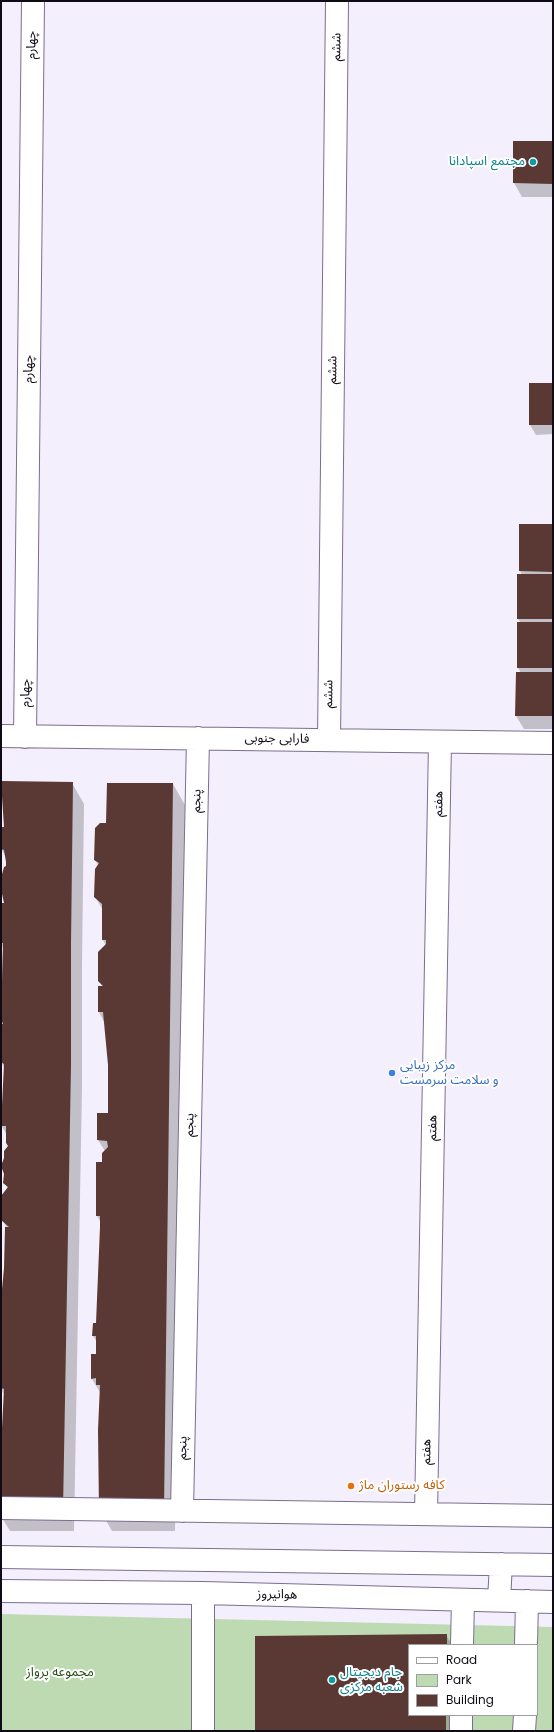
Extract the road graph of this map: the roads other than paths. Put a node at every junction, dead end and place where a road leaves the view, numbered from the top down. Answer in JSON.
{"nodes":[{"id":1,"x":32,"y":1,"type":"edge"},
{"id":2,"x":337,"y":1,"type":"edge"},
{"id":3,"x":1,"y":736,"type":"edge"},
{"id":4,"x":25,"y":737,"type":"junction"},
{"id":5,"x":198,"y":738,"type":"junction"},
{"id":6,"x":329,"y":740,"type":"junction"},
{"id":7,"x":440,"y":742,"type":"junction"},
{"id":8,"x":553,"y":743,"type":"edge"},
{"id":9,"x":1,"y":1508,"type":"edge"},
{"id":10,"x":182,"y":1511,"type":"junction"},
{"id":11,"x":426,"y":1514,"type":"junction"},
{"id":12,"x":553,"y":1516,"type":"edge"},
{"id":13,"x":1,"y":1557,"type":"edge"},
{"id":14,"x":119,"y":1558,"type":"junction"},
{"id":15,"x":501,"y":1564,"type":"junction"},
{"id":16,"x":553,"y":1565,"type":"edge"},
{"id":17,"x":1,"y":1591,"type":"edge"},
{"id":18,"x":118,"y":1593,"type":"junction"},
{"id":19,"x":203,"y":1593,"type":"junction"},
{"id":20,"x":463,"y":1600,"type":"junction"},
{"id":21,"x":499,"y":1600,"type":"junction"},
{"id":22,"x":527,"y":1601,"type":"junction"},
{"id":23,"x":553,"y":1602,"type":"edge"},
{"id":24,"x":462,"y":1644,"type":"edge"},
{"id":25,"x":526,"y":1644,"type":"edge"},
{"id":26,"x":461,"y":1716,"type":"edge"},
{"id":27,"x":524,"y":1716,"type":"edge"},
{"id":28,"x":203,"y":1731,"type":"edge"},
{"id":29,"x":461,"y":1731,"type":"edge"},
{"id":30,"x":524,"y":1731,"type":"edge"}],
"edges":[{"from":1,"to":4,"type":"street","name":"چهارم"},
{"from":2,"to":6,"type":"street","name":"ششم"},
{"from":3,"to":4,"type":"street","name":"فارابی جنوبی"},
{"from":4,"to":5,"type":"street","name":"فارابی جنوبی"},
{"from":5,"to":6,"type":"street","name":"فارابی جنوبی"},
{"from":5,"to":10,"type":"street","name":"پنجم"},
{"from":6,"to":7,"type":"street","name":"فارابی جنوبی"},
{"from":7,"to":8,"type":"street","name":"فارابی جنوبی"},
{"from":7,"to":11,"type":"street","name":"هفتم"},
{"from":9,"to":10,"type":"street"},
{"from":10,"to":11,"type":"street"},
{"from":11,"to":12,"type":"street"},
{"from":13,"to":14,"type":"street"},
{"from":14,"to":15,"type":"street"},
{"from":14,"to":18,"type":"street"},
{"from":15,"to":16,"type":"street"},
{"from":15,"to":21,"type":"street"},
{"from":17,"to":18,"type":"street","name":"هوانیروز"},
{"from":18,"to":19,"type":"street","name":"هوانیروز"},
{"from":19,"to":20,"type":"street","name":"هوانیروز"},
{"from":19,"to":28,"type":"street"},
{"from":20,"to":21,"type":"street","name":"هوانیروز"},
{"from":20,"to":24,"type":"street"},
{"from":21,"to":22,"type":"street","name":"هوانیروز"},
{"from":22,"to":23,"type":"street","name":"هوانیروز"},
{"from":22,"to":25,"type":"street"},
{"from":26,"to":29,"type":"street"},
{"from":27,"to":30,"type":"street"}]}
